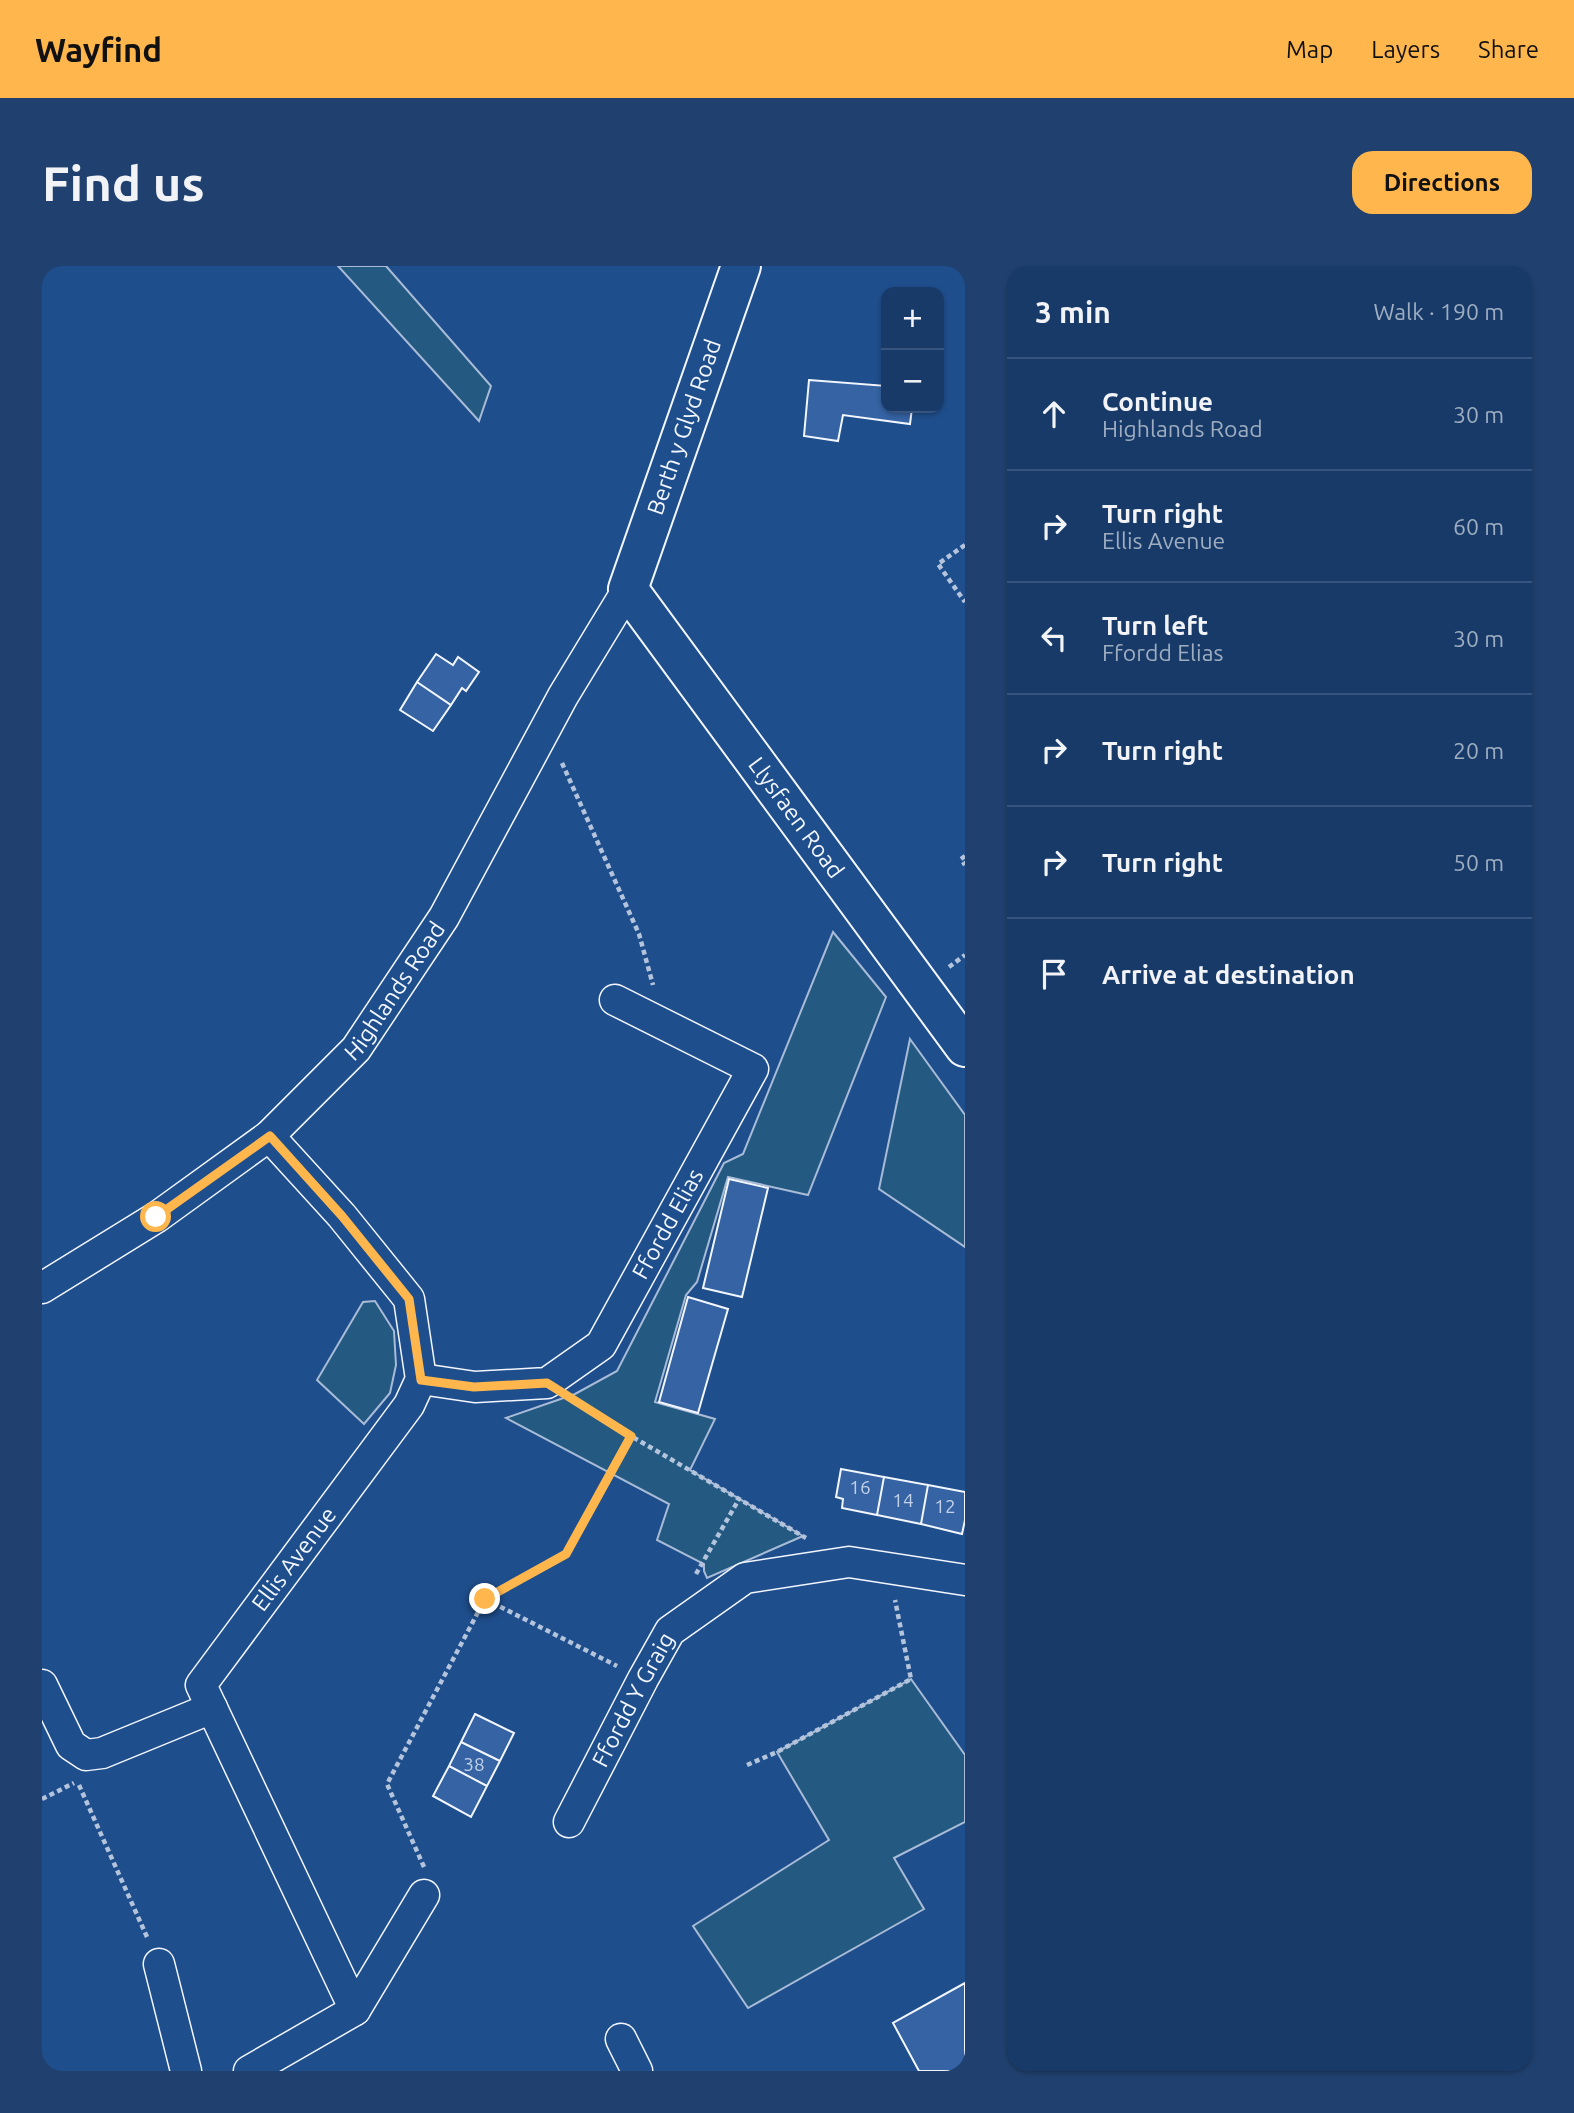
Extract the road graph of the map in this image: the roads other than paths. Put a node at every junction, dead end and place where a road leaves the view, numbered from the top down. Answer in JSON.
{"nodes":[{"id":1,"x":741,"y":266,"type":"edge"},
{"id":2,"x":628,"y":589,"type":"junction"},
{"id":3,"x":615,"y":1000,"type":"dead end"},
{"id":4,"x":965,"y":1047,"type":"edge"},
{"id":5,"x":270,"y":1136,"type":"junction"},
{"id":6,"x":42,"y":1288,"type":"edge"},
{"id":7,"x":421,"y":1380,"type":"junction"},
{"id":8,"x":965,"y":1580,"type":"edge"},
{"id":9,"x":42,"y":1685,"type":"edge"},
{"id":10,"x":212,"y":1708,"type":"junction"},
{"id":11,"x":569,"y":1822,"type":"dead end"},
{"id":12,"x":424,"y":1895,"type":"road end"},
{"id":13,"x":159,"y":1964,"type":"road end"},
{"id":14,"x":355,"y":2010,"type":"junction"},
{"id":15,"x":621,"y":2039,"type":"dead end"},
{"id":16,"x":186,"y":2071,"type":"edge"},
{"id":17,"x":249,"y":2071,"type":"edge"},
{"id":18,"x":637,"y":2071,"type":"edge"}],
"edges":[{"from":1,"to":2,"type":"street","name":"Berth y Glyd Road"},
{"from":2,"to":4,"type":"street","name":"Llysfaen Road"},
{"from":2,"to":5,"type":"street","name":"Highlands Road"},
{"from":3,"to":7,"type":"street","name":"Ffordd Elias"},
{"from":5,"to":6,"type":"street","name":"Highlands Road"},
{"from":5,"to":7,"type":"street"},
{"from":7,"to":10,"type":"street","name":"Ellis Avenue"},
{"from":8,"to":11,"type":"street","name":"Ffordd Y Graig"},
{"from":9,"to":10,"type":"street"},
{"from":10,"to":14,"type":"street","name":"Ellis Avenue"},
{"from":12,"to":14,"type":"street"},
{"from":13,"to":16,"type":"street"},
{"from":14,"to":17,"type":"street"},
{"from":15,"to":18,"type":"street"}]}
